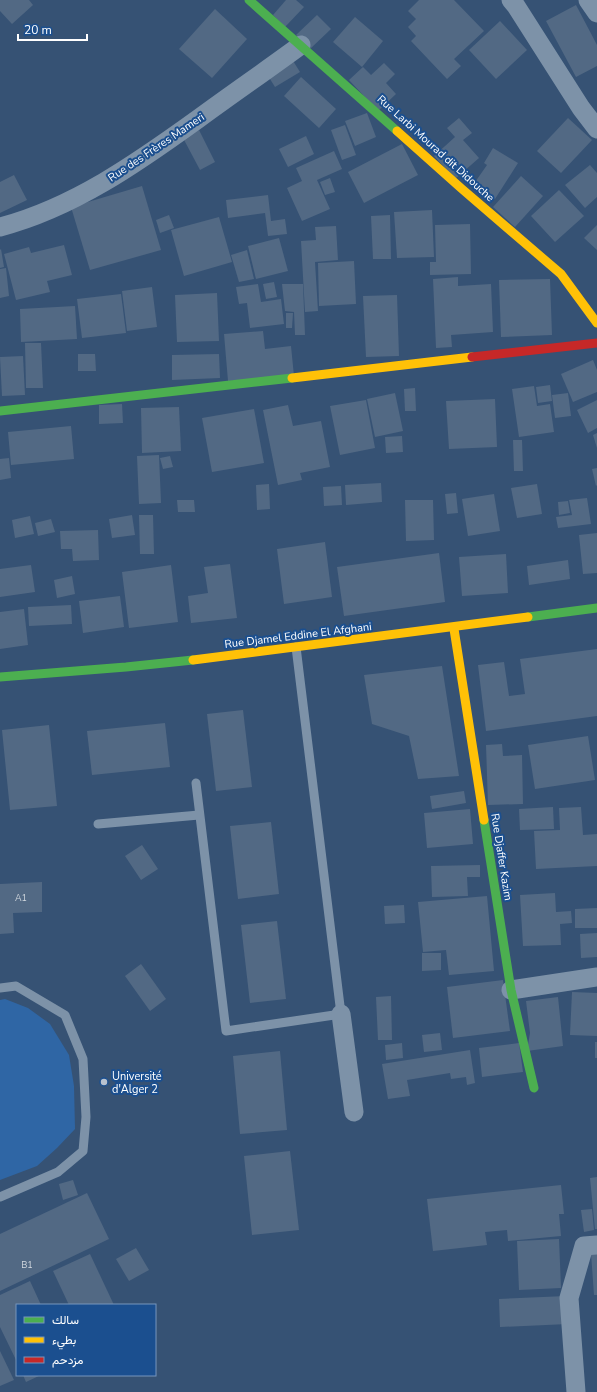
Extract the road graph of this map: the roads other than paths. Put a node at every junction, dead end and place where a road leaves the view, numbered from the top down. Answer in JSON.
{"nodes":[{"id":1,"x":249,"y":0,"type":"edge"},
{"id":2,"x":511,"y":0,"type":"edge"},
{"id":3,"x":588,"y":0,"type":"edge"},
{"id":4,"x":597,"y":13,"type":"edge"},
{"id":5,"x":301,"y":45,"type":"junction"},
{"id":6,"x":597,"y":128,"type":"edge"},
{"id":7,"x":0,"y":227,"type":"edge"},
{"id":8,"x":597,"y":323,"type":"edge"},
{"id":9,"x":597,"y":343,"type":"edge"},
{"id":10,"x":0,"y":411,"type":"edge"},
{"id":11,"x":597,"y":608,"type":"edge"},
{"id":12,"x":454,"y":629,"type":"junction"},
{"id":13,"x":296,"y":647,"type":"junction"},
{"id":14,"x":0,"y":678,"type":"edge"},
{"id":15,"x":196,"y":784,"type":"dead end"},
{"id":16,"x":200,"y":815,"type":"junction"},
{"id":17,"x":98,"y":824,"type":"dead end"},
{"id":18,"x":597,"y":977,"type":"edge"},
{"id":19,"x":0,"y":988,"type":"edge"},
{"id":20,"x":511,"y":990,"type":"junction"},
{"id":21,"x":341,"y":1014,"type":"junction"},
{"id":22,"x":534,"y":1088,"type":"dead end"},
{"id":23,"x":354,"y":1112,"type":"dead end"},
{"id":24,"x":0,"y":1197,"type":"edge"},
{"id":25,"x":597,"y":1245,"type":"edge"},
{"id":26,"x":576,"y":1392,"type":"edge"}],
"edges":[{"from":1,"to":5,"type":"street","name":"Rue Larbi Mourad dit Didouche"},
{"from":2,"to":6,"type":"street"},
{"from":3,"to":4,"type":"street"},
{"from":5,"to":7,"type":"street","name":"Rue des Frères Mameri"},
{"from":5,"to":8,"type":"street","name":"Rue Larbi Mourad dit Didouche"},
{"from":9,"to":10,"type":"street"},
{"from":11,"to":12,"type":"street","name":"Rue Djamel Eddine El Afghani"},
{"from":12,"to":13,"type":"street","name":"Rue Djamel Eddine El Afghani"},
{"from":12,"to":20,"type":"street","name":"Rue Djaffer Kazim"},
{"from":13,"to":14,"type":"street","name":"Rue Djamel Eddine El Afghani"},
{"from":13,"to":21,"type":"lane"},
{"from":15,"to":16,"type":"lane"},
{"from":16,"to":17,"type":"lane"},
{"from":16,"to":21,"type":"lane"},
{"from":18,"to":20,"type":"street"},
{"from":19,"to":24,"type":"lane"},
{"from":20,"to":22,"type":"street","name":"Rue Djaffer Kazim"},
{"from":21,"to":23,"type":"street"},
{"from":25,"to":26,"type":"street"}]}
